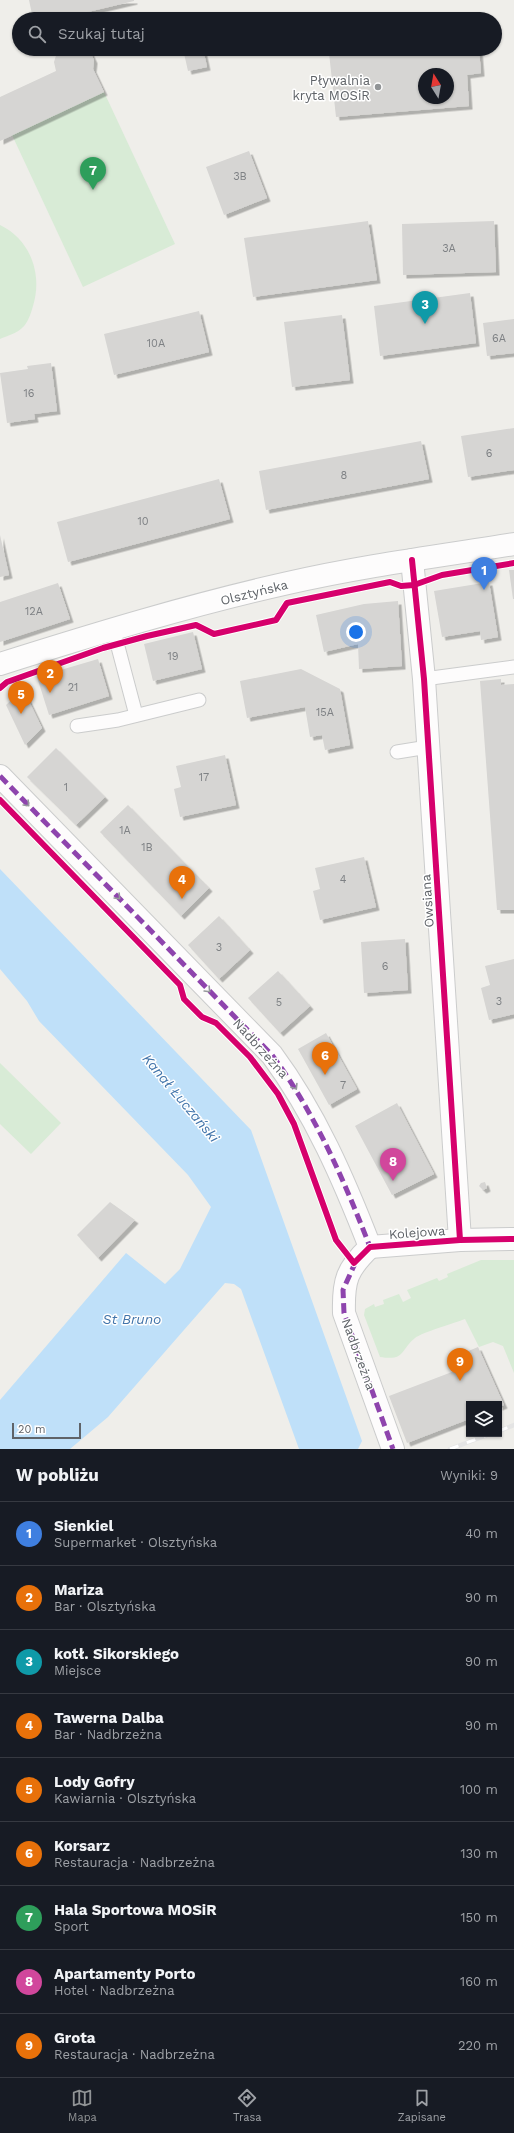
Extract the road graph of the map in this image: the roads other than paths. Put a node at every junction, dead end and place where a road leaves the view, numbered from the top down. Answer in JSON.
{"nodes":[{"id":1,"x":514,"y":544,"type":"edge"},
{"id":2,"x":412,"y":560,"type":"junction"},
{"id":3,"x":113,"y":628,"type":"junction"},
{"id":4,"x":0,"y":664,"type":"edge"},
{"id":5,"x":514,"y":667,"type":"edge"},
{"id":6,"x":424,"y":679,"type":"junction"},
{"id":7,"x":199,"y":700,"type":"dead end"},
{"id":8,"x":136,"y":715,"type":"junction"},
{"id":9,"x":77,"y":726,"type":"dead end"},
{"id":10,"x":428,"y":747,"type":"junction"},
{"id":11,"x":397,"y":752,"type":"dead end"},
{"id":12,"x":0,"y":776,"type":"edge"},
{"id":13,"x":514,"y":1239,"type":"edge"},
{"id":14,"x":460,"y":1240,"type":"junction"},
{"id":15,"x":370,"y":1247,"type":"junction"},
{"id":16,"x":393,"y":1449,"type":"edge"}],
"edges":[{"from":1,"to":2,"type":"street","name":"Olsztyńska"},
{"from":2,"to":3,"type":"street","name":"Olsztyńska"},
{"from":2,"to":6,"type":"street","name":"Owsiana"},
{"from":3,"to":4,"type":"street","name":"Olsztyńska"},
{"from":3,"to":8,"type":"lane"},
{"from":5,"to":6,"type":"lane"},
{"from":6,"to":10,"type":"street","name":"Owsiana"},
{"from":7,"to":8,"type":"lane"},
{"from":8,"to":9,"type":"lane"},
{"from":10,"to":11,"type":"lane"},
{"from":10,"to":14,"type":"street","name":"Owsiana"},
{"from":12,"to":15,"type":"street","name":"Nadbrzeżna","one_way":true},
{"from":13,"to":14,"type":"street","name":"Kolejowa"},
{"from":14,"to":15,"type":"street","name":"Kolejowa"},
{"from":15,"to":16,"type":"street","name":"Nadbrzeżna"}]}
